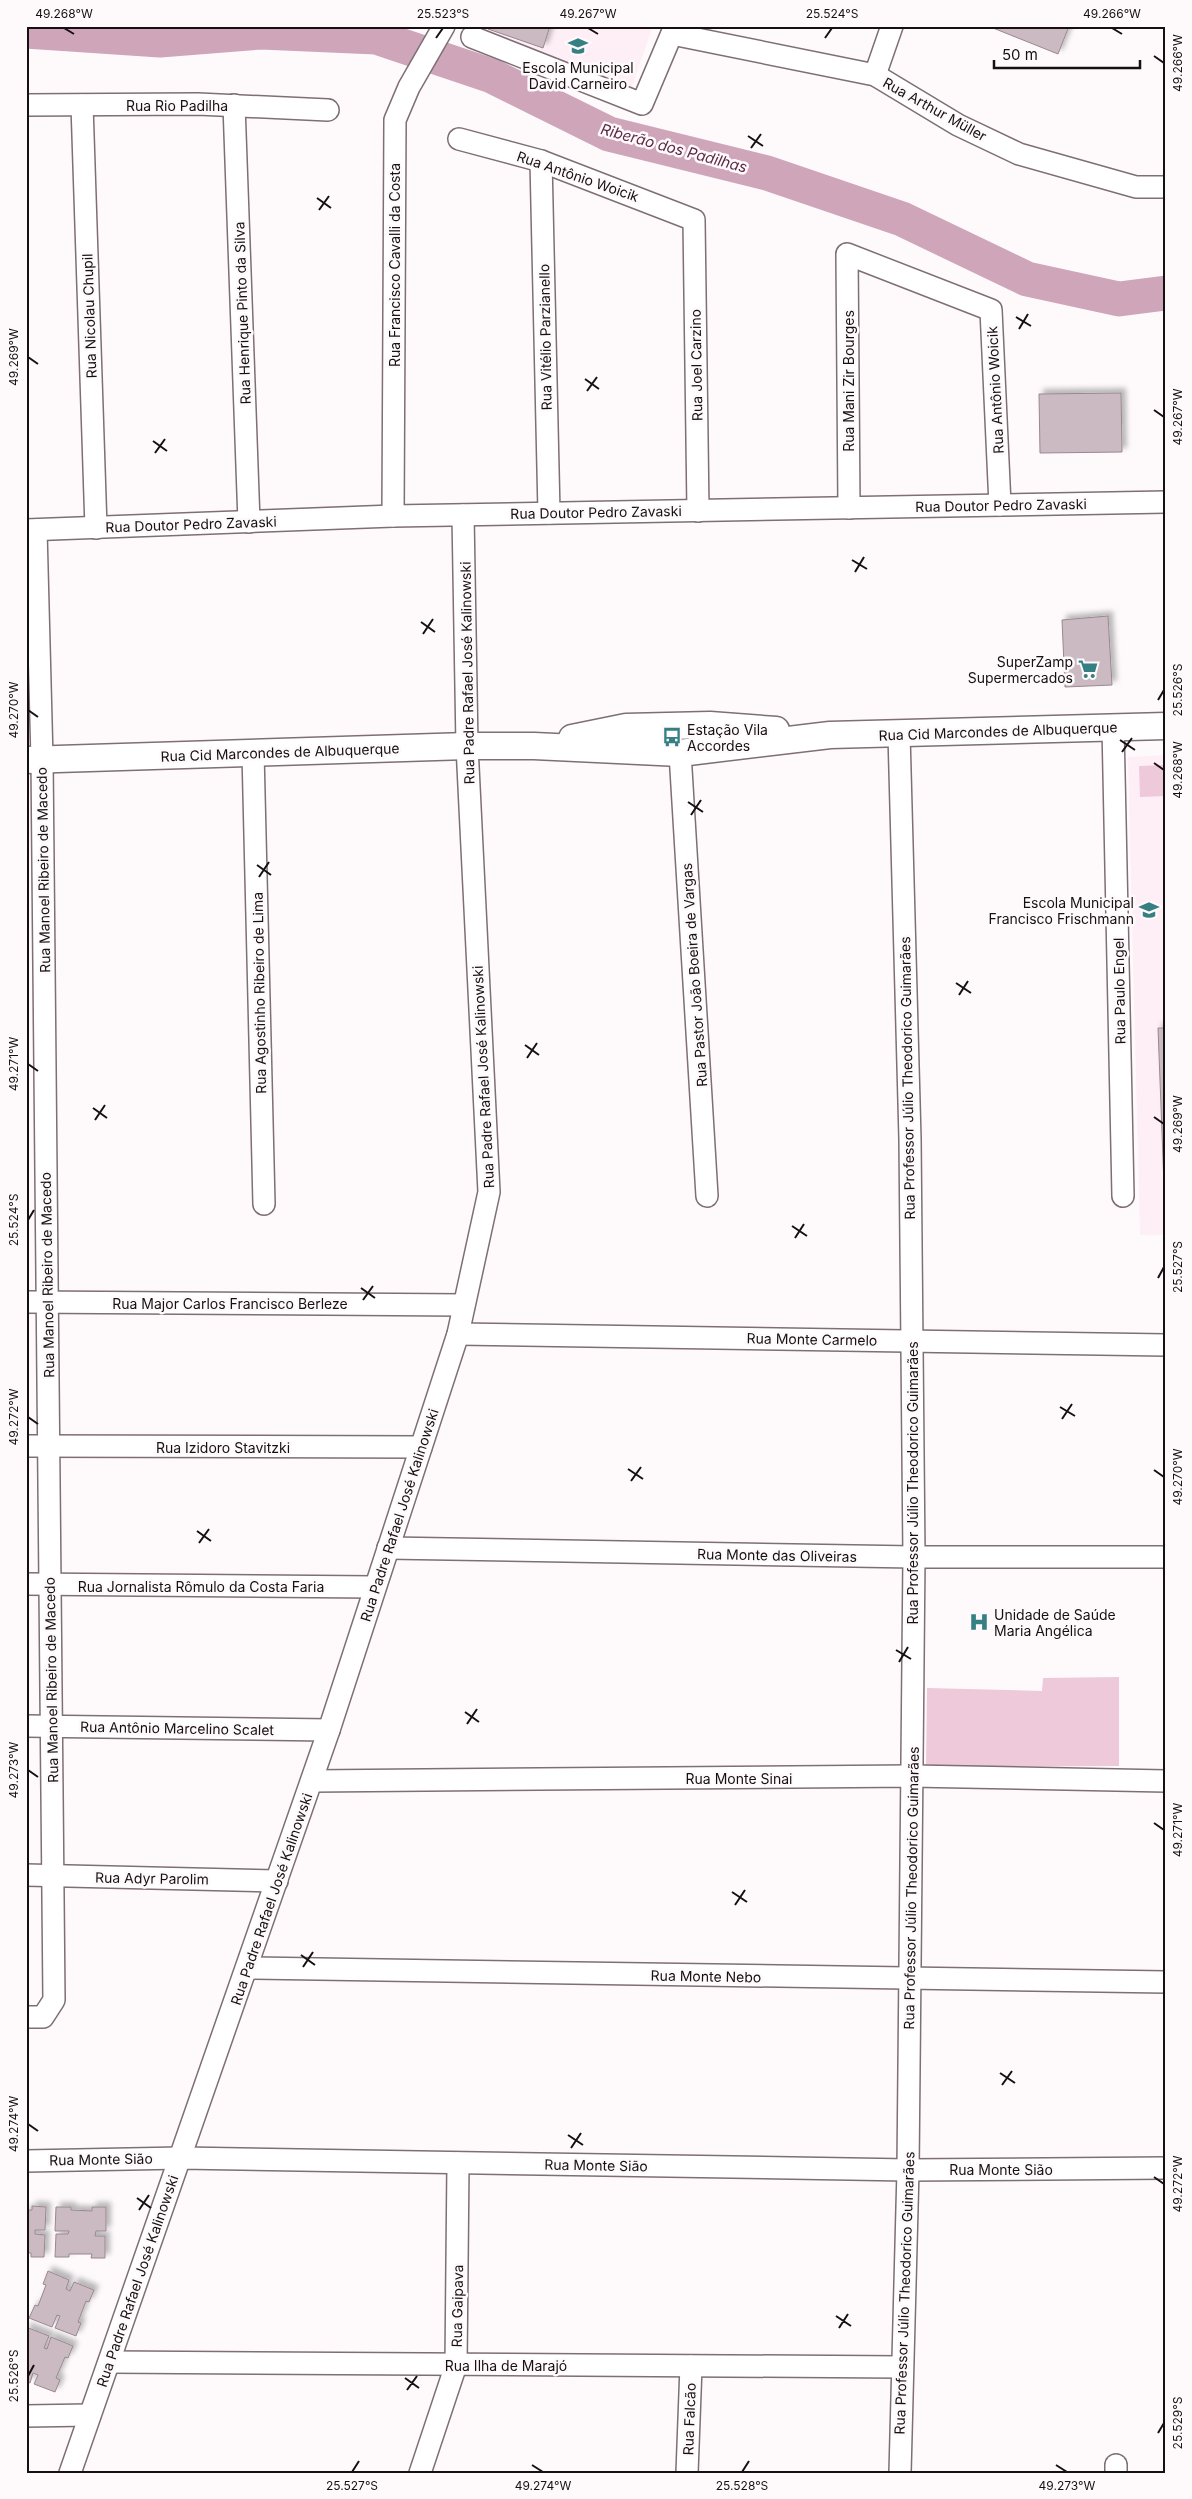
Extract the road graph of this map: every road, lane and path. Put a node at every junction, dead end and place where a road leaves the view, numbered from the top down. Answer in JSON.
{"nodes":[{"id":1,"x":892,"y":26,"type":"edge"},
{"id":2,"x":443,"y":27,"type":"edge"},
{"id":3,"x":673,"y":30,"type":"edge"},
{"id":4,"x":472,"y":37,"type":"dead end"},
{"id":5,"x":875,"y":75,"type":"junction"},
{"id":6,"x":26,"y":105,"type":"edge"},
{"id":7,"x":82,"y":105,"type":"junction"},
{"id":8,"x":234,"y":105,"type":"junction"},
{"id":9,"x":328,"y":110,"type":"dead end"},
{"id":10,"x":459,"y":139,"type":"dead end"},
{"id":11,"x":542,"y":161,"type":"junction"},
{"id":12,"x":1166,"y":187,"type":"edge"},
{"id":13,"x":694,"y":220,"type":"joint"},
{"id":14,"x":847,"y":254,"type":"joint"},
{"id":15,"x":1166,"y":502,"type":"edge"},
{"id":16,"x":1000,"y":505,"type":"junction"},
{"id":17,"x":849,"y":508,"type":"junction"},
{"id":18,"x":698,"y":510,"type":"junction"},
{"id":19,"x":549,"y":513,"type":"junction"},
{"id":20,"x":463,"y":515,"type":"junction"},
{"id":21,"x":393,"y":516,"type":"junction"},
{"id":22,"x":249,"y":522,"type":"junction"},
{"id":23,"x":96,"y":528,"type":"junction"},
{"id":24,"x":31,"y":530,"type":"edge"},
{"id":25,"x":1166,"y":726,"type":"edge"},
{"id":26,"x":1113,"y":727,"type":"junction"},
{"id":27,"x":899,"y":734,"type":"junction"},
{"id":28,"x":830,"y":735,"type":"junction"},
{"id":29,"x":467,"y":746,"type":"junction"},
{"id":30,"x":534,"y":746,"type":"junction"},
{"id":31,"x":253,"y":753,"type":"junction"},
{"id":32,"x":680,"y":753,"type":"junction"},
{"id":33,"x":34,"y":760,"type":"edge"},
{"id":34,"x":708,"y":1196,"type":"dead end"},
{"id":35,"x":1123,"y":1196,"type":"dead end"},
{"id":36,"x":264,"y":1204,"type":"dead end"},
{"id":37,"x":37,"y":1302,"type":"edge"},
{"id":38,"x":464,"y":1305,"type":"junction"},
{"id":39,"x":458,"y":1334,"type":"junction"},
{"id":40,"x":911,"y":1340,"type":"junction"},
{"id":41,"x":1166,"y":1345,"type":"edge"},
{"id":42,"x":26,"y":1446,"type":"edge"},
{"id":43,"x":49,"y":1446,"type":"junction"},
{"id":44,"x":421,"y":1447,"type":"junction"},
{"id":45,"x":388,"y":1548,"type":"junction"},
{"id":46,"x":914,"y":1558,"type":"junction"},
{"id":47,"x":1166,"y":1558,"type":"edge"},
{"id":48,"x":26,"y":1584,"type":"edge"},
{"id":49,"x":50,"y":1585,"type":"junction"},
{"id":50,"x":375,"y":1587,"type":"junction"},
{"id":51,"x":26,"y":1726,"type":"edge"},
{"id":52,"x":51,"y":1726,"type":"junction"},
{"id":53,"x":328,"y":1730,"type":"junction"},
{"id":54,"x":912,"y":1776,"type":"junction"},
{"id":55,"x":312,"y":1781,"type":"junction"},
{"id":56,"x":1166,"y":1781,"type":"edge"},
{"id":57,"x":26,"y":1875,"type":"edge"},
{"id":58,"x":52,"y":1875,"type":"junction"},
{"id":59,"x":277,"y":1881,"type":"junction"},
{"id":60,"x":247,"y":1968,"type":"junction"},
{"id":61,"x":910,"y":1980,"type":"junction"},
{"id":62,"x":1166,"y":1982,"type":"edge"},
{"id":63,"x":35,"y":2017,"type":"edge"},
{"id":64,"x":181,"y":2158,"type":"junction"},
{"id":65,"x":26,"y":2161,"type":"edge"},
{"id":66,"x":458,"y":2162,"type":"junction"},
{"id":67,"x":1166,"y":2168,"type":"edge"},
{"id":68,"x":908,"y":2170,"type":"junction"},
{"id":69,"x":109,"y":2362,"type":"junction"},
{"id":70,"x":456,"y":2365,"type":"junction"},
{"id":71,"x":691,"y":2366,"type":"junction"},
{"id":72,"x":902,"y":2367,"type":"junction"},
{"id":73,"x":26,"y":2416,"type":"edge"},
{"id":74,"x":90,"y":2416,"type":"junction"},
{"id":75,"x":70,"y":2473,"type":"edge"},
{"id":76,"x":420,"y":2473,"type":"edge"},
{"id":77,"x":687,"y":2473,"type":"edge"},
{"id":78,"x":900,"y":2473,"type":"edge"}],
"edges":[{"from":1,"to":5,"type":"street"},
{"from":2,"to":21,"type":"street","name":"Rua Francisco Cavalli da Costa"},
{"from":3,"to":4,"type":"street"},
{"from":3,"to":5,"type":"street","name":"Rua Arthur Müller"},
{"from":5,"to":12,"type":"street","name":"Rua Arthur Müller"},
{"from":6,"to":7,"type":"street","name":"Rua Rio Padilha"},
{"from":7,"to":8,"type":"street","name":"Rua Rio Padilha"},
{"from":7,"to":23,"type":"street","name":"Rua Nicolau Chupil"},
{"from":8,"to":9,"type":"street","name":"Rua Rio Padilha"},
{"from":8,"to":22,"type":"street","name":"Rua Henrique Pinto da Silva"},
{"from":10,"to":11,"type":"street","name":"Rua Antônio Woicik"},
{"from":11,"to":13,"type":"street","name":"Rua Antônio Woicik"},
{"from":11,"to":19,"type":"street","name":"Rua Vitélio Parzianello"},
{"from":13,"to":18,"type":"street","name":"Rua Joel Carzino"},
{"from":14,"to":16,"type":"street","name":"Rua Antônio Woicik"},
{"from":14,"to":17,"type":"street","name":"Rua Mani Zir Bourges"},
{"from":15,"to":16,"type":"street","name":"Rua Doutor Pedro Zavaski"},
{"from":16,"to":17,"type":"street","name":"Rua Doutor Pedro Zavaski"},
{"from":17,"to":18,"type":"street","name":"Rua Doutor Pedro Zavaski"},
{"from":18,"to":19,"type":"street","name":"Rua Doutor Pedro Zavaski"},
{"from":19,"to":20,"type":"street","name":"Rua Doutor Pedro Zavaski"},
{"from":20,"to":21,"type":"street","name":"Rua Doutor Pedro Zavaski"},
{"from":20,"to":29,"type":"street","name":"Rua Padre Rafael José Kalinowski"},
{"from":21,"to":22,"type":"street","name":"Rua Doutor Pedro Zavaski"},
{"from":22,"to":23,"type":"street","name":"Rua Doutor Pedro Zavaski"},
{"from":23,"to":24,"type":"street","name":"Rua Doutor Pedro Zavaski"},
{"from":24,"to":33,"type":"street","name":"Rua Manoel Ribeiro de Macedo"},
{"from":25,"to":26,"type":"street","name":"Rua Cid Marcondes de Albuquerque"},
{"from":26,"to":27,"type":"street","name":"Rua Cid Marcondes de Albuquerque"},
{"from":26,"to":35,"type":"street","name":"Rua Paulo Engel"},
{"from":27,"to":28,"type":"street","name":"Rua Cid Marcondes de Albuquerque"},
{"from":27,"to":40,"type":"street","name":"Rua Professor Júlio Theodorico Guimarães"},
{"from":28,"to":30,"type":"street","name":"Rua Cid Marcondes de Albuquerque"},
{"from":28,"to":32,"type":"street","name":"Rua Cid Marcondes de Albuquerque"},
{"from":29,"to":30,"type":"street","name":"Rua Cid Marcondes de Albuquerque"},
{"from":29,"to":31,"type":"street","name":"Rua Cid Marcondes de Albuquerque"},
{"from":29,"to":38,"type":"street","name":"Rua Padre Rafael José Kalinowski"},
{"from":30,"to":32,"type":"street","name":"Rua Cid Marcondes de Albuquerque"},
{"from":31,"to":33,"type":"street","name":"Rua Cid Marcondes de Albuquerque"},
{"from":31,"to":36,"type":"street","name":"Rua Agostinho Ribeiro de Lima"},
{"from":32,"to":34,"type":"street","name":"Rua Pastor João Boeira de Vargas"},
{"from":33,"to":37,"type":"street","name":"Rua Manoel Ribeiro de Macedo"},
{"from":37,"to":38,"type":"street","name":"Rua Major Carlos Francisco Berleze"},
{"from":37,"to":43,"type":"street","name":"Rua Manoel Ribeiro de Macedo"},
{"from":38,"to":39,"type":"street","name":"Rua Padre Rafael José Kalinowski"},
{"from":39,"to":40,"type":"street","name":"Rua Monte Carmelo"},
{"from":39,"to":44,"type":"street","name":"Rua Padre Rafael José Kalinowski"},
{"from":40,"to":41,"type":"street","name":"Rua Monte Carmelo"},
{"from":40,"to":46,"type":"street","name":"Rua Professor Júlio Theodorico Guimarães"},
{"from":42,"to":43,"type":"street","name":"Rua Izidoro Stavitzki"},
{"from":43,"to":44,"type":"street","name":"Rua Izidoro Stavitzki"},
{"from":43,"to":49,"type":"street","name":"Rua Manoel Ribeiro de Macedo"},
{"from":44,"to":45,"type":"street","name":"Rua Padre Rafael José Kalinowski"},
{"from":45,"to":46,"type":"street","name":"Rua Monte das Oliveiras"},
{"from":45,"to":50,"type":"street","name":"Rua Padre Rafael José Kalinowski"},
{"from":46,"to":47,"type":"street","name":"Rua Monte das Oliveiras"},
{"from":46,"to":54,"type":"street","name":"Rua Professor Júlio Theodorico Guimarães"},
{"from":48,"to":49,"type":"street","name":"Rua Jornalista Rômulo da Costa Faria"},
{"from":49,"to":50,"type":"street","name":"Rua Jornalista Rômulo da Costa Faria"},
{"from":49,"to":52,"type":"street","name":"Rua Manoel Ribeiro de Macedo"},
{"from":50,"to":53,"type":"street","name":"Rua Padre Rafael José Kalinowski"},
{"from":51,"to":52,"type":"street","name":"Rua Antônio Marcelino Scalet"},
{"from":52,"to":53,"type":"street","name":"Rua Antônio Marcelino Scalet"},
{"from":52,"to":58,"type":"street","name":"Rua Manoel Ribeiro de Macedo"},
{"from":53,"to":55,"type":"street","name":"Rua Padre Rafael José Kalinowski"},
{"from":54,"to":55,"type":"street","name":"Rua Monte Sinai"},
{"from":54,"to":56,"type":"street","name":"Rua Monte Sinai"},
{"from":54,"to":61,"type":"street","name":"Rua Professor Júlio Theodorico Guimarães"},
{"from":55,"to":59,"type":"street","name":"Rua Padre Rafael José Kalinowski"},
{"from":57,"to":58,"type":"street","name":"Rua Adyr Parolim"},
{"from":58,"to":59,"type":"street","name":"Rua Adyr Parolim"},
{"from":58,"to":63,"type":"street","name":"Rua Manoel Ribeiro de Macedo"},
{"from":59,"to":60,"type":"street","name":"Rua Padre Rafael José Kalinowski"},
{"from":60,"to":61,"type":"street","name":"Rua Monte Nebo"},
{"from":60,"to":64,"type":"street","name":"Rua Padre Rafael José Kalinowski"},
{"from":61,"to":62,"type":"street","name":"Rua Monte Nebo"},
{"from":61,"to":68,"type":"street","name":"Rua Professor Júlio Theodorico Guimarães"},
{"from":64,"to":65,"type":"street","name":"Rua Monte Sião"},
{"from":64,"to":66,"type":"street","name":"Rua Monte Sião"},
{"from":64,"to":69,"type":"street","name":"Rua Padre Rafael José Kalinowski"},
{"from":66,"to":68,"type":"street","name":"Rua Monte Sião"},
{"from":66,"to":70,"type":"street","name":"Rua Gaipava"},
{"from":67,"to":68,"type":"street","name":"Rua Monte Sião"},
{"from":68,"to":72,"type":"street","name":"Rua Professor Júlio Theodorico Guimarães"},
{"from":69,"to":70,"type":"street","name":"Rua Ilha de Marajó"},
{"from":69,"to":74,"type":"street","name":"Rua Padre Rafael José Kalinowski"},
{"from":70,"to":71,"type":"street","name":"Rua Ilha de Marajó"},
{"from":70,"to":76,"type":"street","name":"Rua Gaipava"},
{"from":71,"to":72,"type":"street","name":"Rua Ilha de Marajó"},
{"from":71,"to":77,"type":"street","name":"Rua Falcão"},
{"from":72,"to":78,"type":"street","name":"Rua Professor Júlio Theodorico Guimarães"},
{"from":73,"to":74,"type":"street"},
{"from":74,"to":75,"type":"street","name":"Rua Padre Rafael José Kalinowski"}]}
